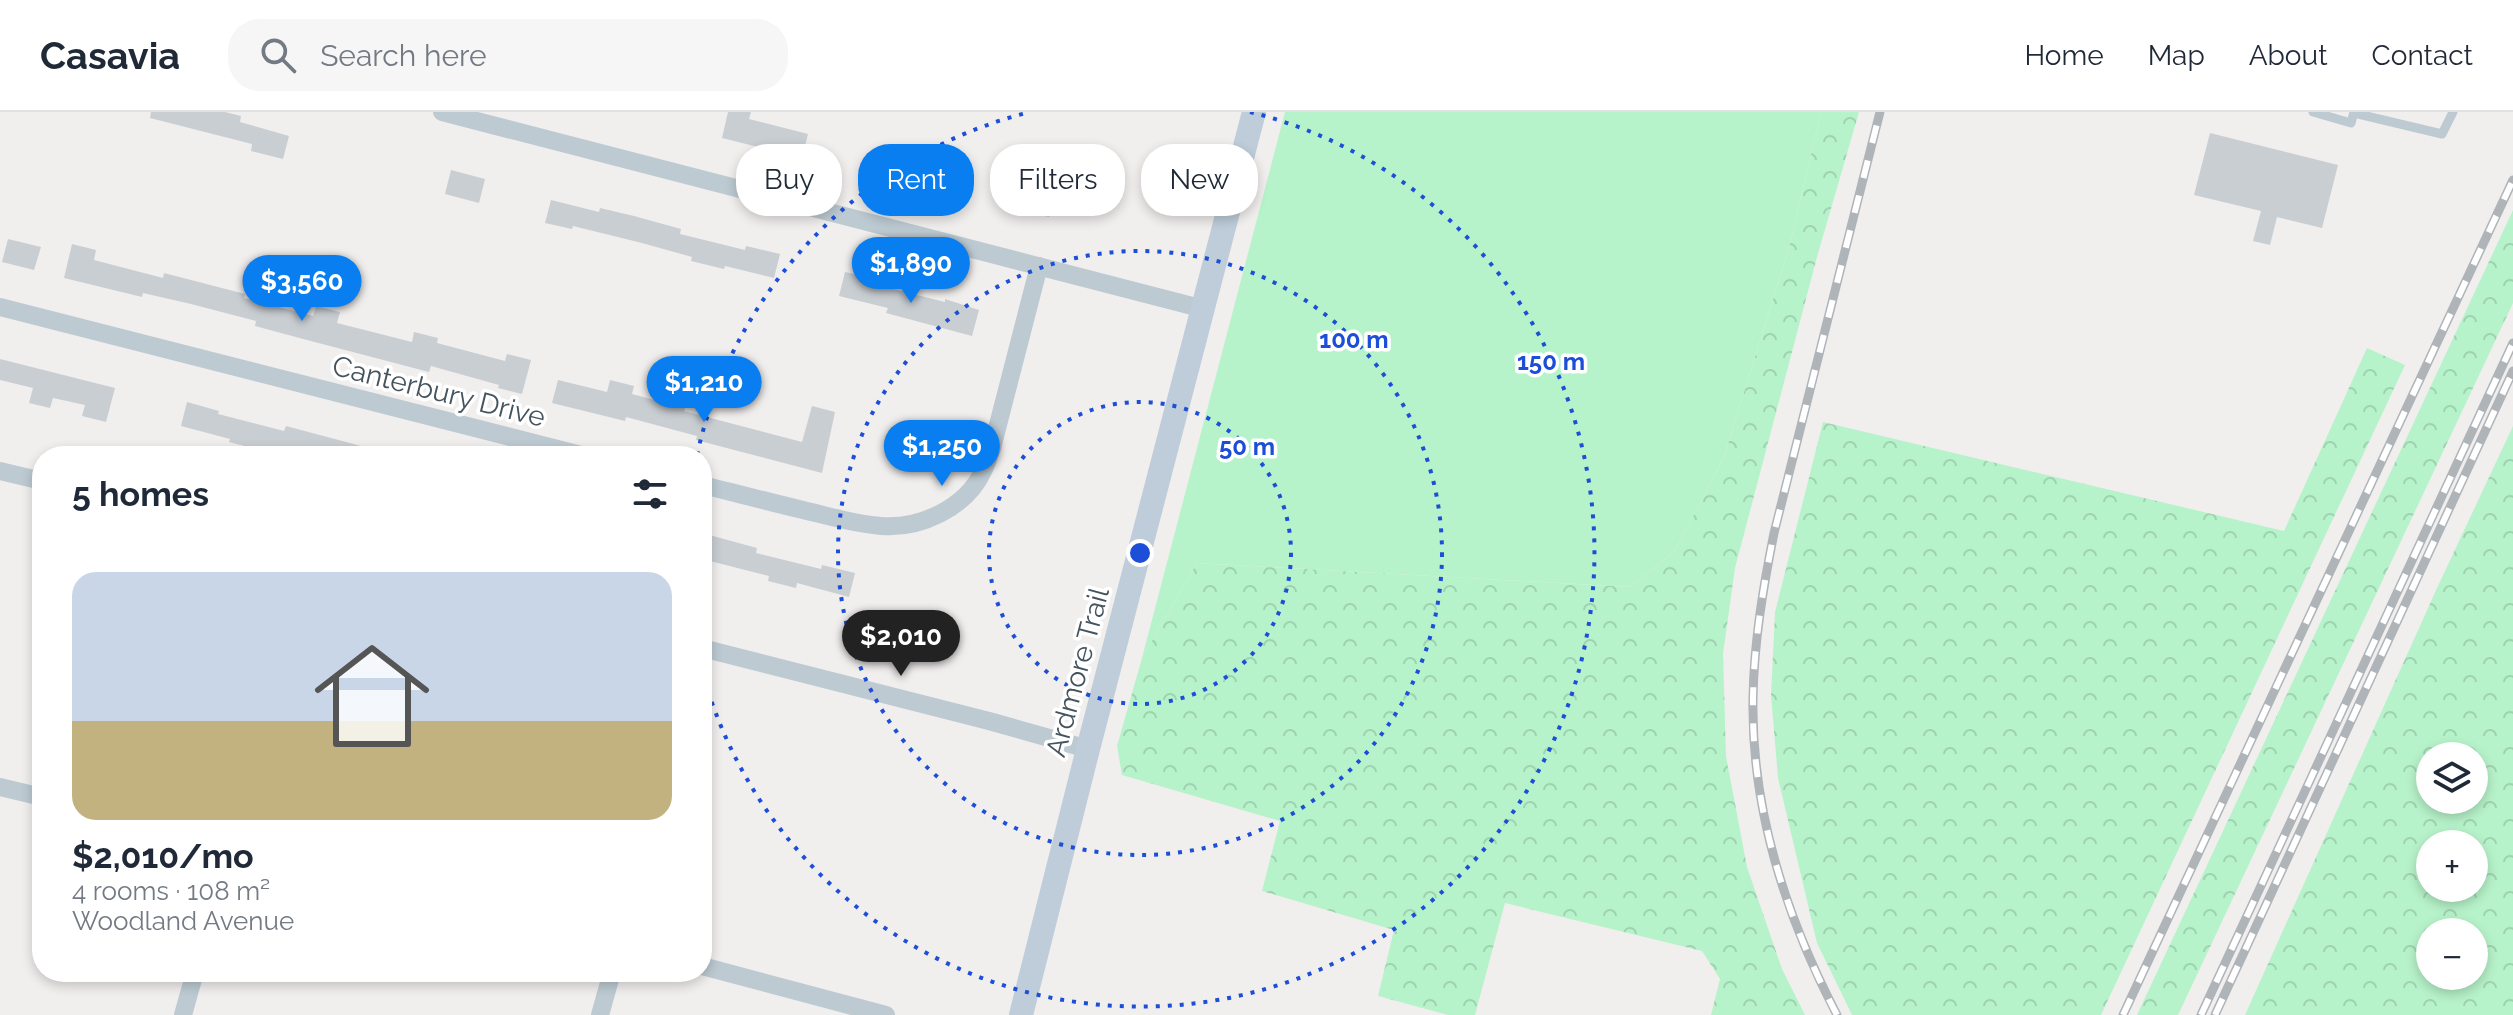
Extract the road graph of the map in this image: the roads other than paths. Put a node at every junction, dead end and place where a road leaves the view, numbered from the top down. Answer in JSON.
{"nodes":[{"id":1,"x":442,"y":112,"type":"edge"},
{"id":2,"x":1254,"y":112,"type":"edge"},
{"id":3,"x":2313,"y":112,"type":"edge"},
{"id":4,"x":2354,"y":112,"type":"edge"},
{"id":5,"x":2453,"y":112,"type":"edge"},
{"id":6,"x":1039,"y":266,"type":"junction"},
{"id":7,"x":0,"y":307,"type":"edge"},
{"id":8,"x":1204,"y":309,"type":"junction"},
{"id":9,"x":546,"y":446,"type":"edge"},
{"id":10,"x":0,"y":471,"type":"edge"},
{"id":11,"x":32,"y":479,"type":"edge"},
{"id":12,"x":712,"y":487,"type":"edge"},
{"id":13,"x":712,"y":651,"type":"edge"},
{"id":14,"x":1088,"y":749,"type":"junction"},
{"id":15,"x":0,"y":787,"type":"edge"},
{"id":16,"x":32,"y":795,"type":"edge"},
{"id":17,"x":712,"y":969,"type":"edge"},
{"id":18,"x":192,"y":982,"type":"edge"},
{"id":19,"x":609,"y":982,"type":"edge"},
{"id":20,"x":183,"y":1015,"type":"edge"},
{"id":21,"x":600,"y":1015,"type":"edge"},
{"id":22,"x":886,"y":1015,"type":"edge"},
{"id":23,"x":1021,"y":1015,"type":"edge"}],
"edges":[{"from":1,"to":6,"type":"street"},
{"from":2,"to":8,"type":"street","name":"Ardmore Trail"},
{"from":3,"to":4,"type":"lane"},
{"from":4,"to":5,"type":"lane"},
{"from":6,"to":8,"type":"street"},
{"from":6,"to":12,"type":"street"},
{"from":7,"to":9,"type":"street","name":"Canterbury Drive"},
{"from":8,"to":14,"type":"street","name":"Ardmore Trail"},
{"from":10,"to":11,"type":"street"},
{"from":13,"to":14,"type":"street"},
{"from":14,"to":23,"type":"street","name":"Ardmore Trail"},
{"from":15,"to":16,"type":"street"},
{"from":17,"to":22,"type":"street"},
{"from":18,"to":20,"type":"street"},
{"from":19,"to":21,"type":"street"}]}
